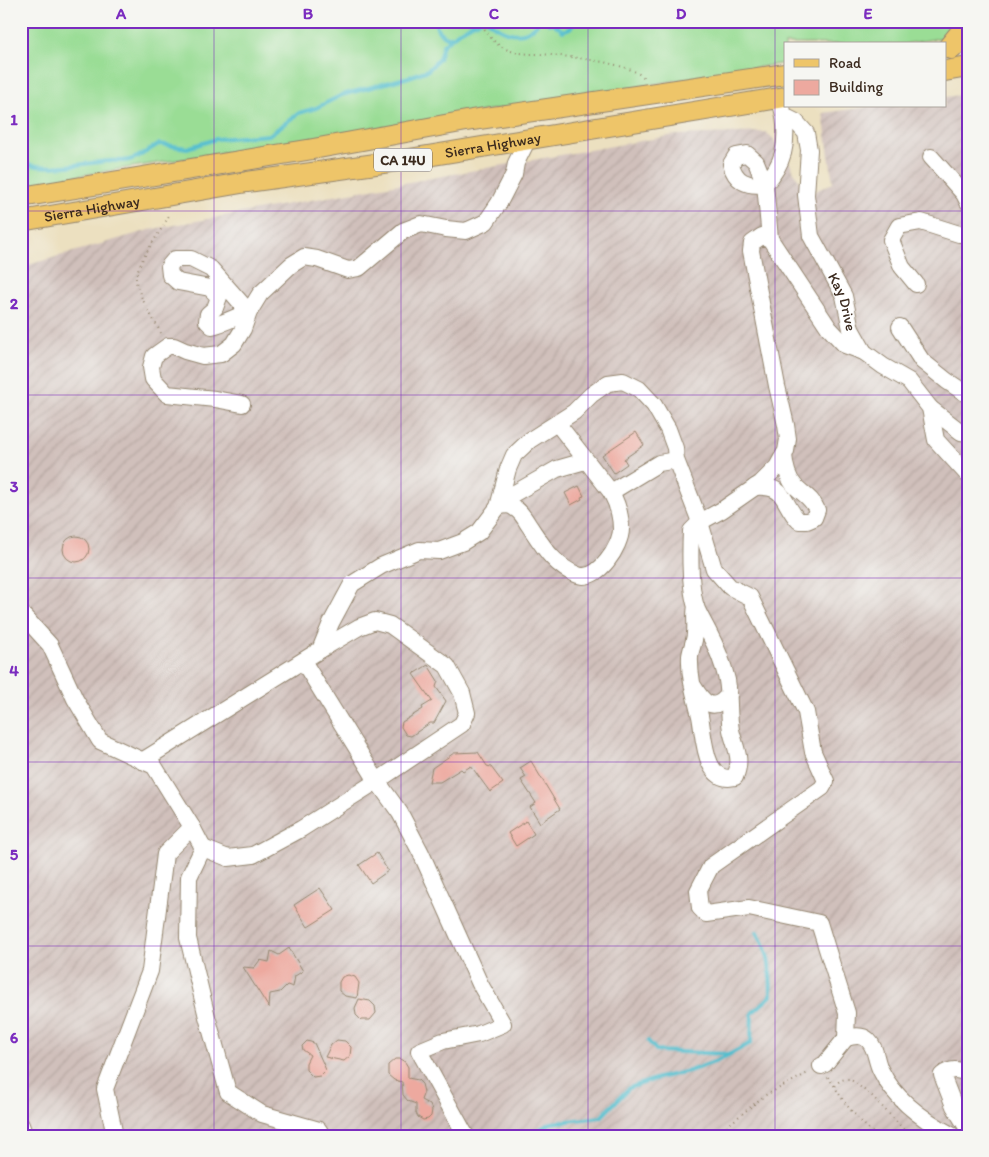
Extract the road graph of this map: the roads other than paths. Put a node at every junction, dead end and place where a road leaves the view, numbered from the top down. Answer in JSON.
{"nodes":[{"id":1,"x":968,"y":26,"type":"edge"},
{"id":2,"x":955,"y":46,"type":"edge"},
{"id":3,"x":968,"y":67,"type":"edge"},
{"id":4,"x":946,"y":71,"type":"edge"},
{"id":5,"x":784,"y":74,"type":"edge"},
{"id":6,"x":783,"y":104,"type":"edge"},
{"id":7,"x":786,"y":108,"type":"edge"},
{"id":8,"x":525,"y":112,"type":"junction"},
{"id":9,"x":528,"y":139,"type":"junction"},
{"id":10,"x":931,"y":157,"type":"dead end"},
{"id":11,"x":21,"y":196,"type":"edge"},
{"id":12,"x":968,"y":202,"type":"edge"},
{"id":13,"x":21,"y":221,"type":"edge"},
{"id":14,"x":968,"y":233,"type":"edge"},
{"id":15,"x":770,"y":239,"type":"junction"},
{"id":16,"x":916,"y":284,"type":"dead end"},
{"id":17,"x":249,"y":312,"type":"junction"},
{"id":18,"x":900,"y":327,"type":"dead end"},
{"id":19,"x":864,"y":352,"type":"junction"},
{"id":20,"x":968,"y":394,"type":"edge"},
{"id":21,"x":242,"y":404,"type":"dead end"},
{"id":22,"x":930,"y":408,"type":"junction"},
{"id":23,"x":557,"y":423,"type":"junction"},
{"id":24,"x":968,"y":433,"type":"edge"},
{"id":25,"x":784,"y":455,"type":"junction"},
{"id":26,"x":585,"y":460,"type":"junction"},
{"id":27,"x":676,"y":460,"type":"junction"},
{"id":28,"x":968,"y":475,"type":"edge"},
{"id":29,"x":755,"y":487,"type":"junction"},
{"id":30,"x":611,"y":492,"type":"junction"},
{"id":31,"x":498,"y":507,"type":"junction"},
{"id":32,"x":700,"y":522,"type":"junction"},
{"id":33,"x":696,"y":606,"type":"junction"},
{"id":34,"x":21,"y":613,"type":"edge"},
{"id":35,"x":320,"y":650,"type":"junction"},
{"id":36,"x":303,"y":660,"type":"junction"},
{"id":37,"x":692,"y":684,"type":"junction"},
{"id":38,"x":729,"y":694,"type":"junction"},
{"id":39,"x":142,"y":761,"type":"junction"},
{"id":40,"x":377,"y":781,"type":"junction"},
{"id":41,"x":192,"y":827,"type":"junction"},
{"id":42,"x":202,"y":848,"type":"junction"},
{"id":43,"x":846,"y":1038,"type":"junction"},
{"id":44,"x":821,"y":1066,"type":"road end"},
{"id":45,"x":968,"y":1074,"type":"edge"},
{"id":46,"x":21,"y":1125,"type":"edge"},
{"id":47,"x":968,"y":1129,"type":"edge"},
{"id":48,"x":25,"y":1136,"type":"edge"},
{"id":49,"x":115,"y":1136,"type":"edge"},
{"id":50,"x":322,"y":1136,"type":"edge"},
{"id":51,"x":466,"y":1136,"type":"edge"},
{"id":52,"x":953,"y":1136,"type":"edge"}],
"edges":[{"from":1,"to":2,"type":"highway"},
{"from":3,"to":4,"type":"main road"},
{"from":5,"to":8,"type":"main road","name":"Sierra Highway","number":"CA 14U"},
{"from":6,"to":9,"type":"main road","name":"Sierra Highway","number":"CA 14U"},
{"from":6,"to":15,"type":"street"},
{"from":7,"to":19,"type":"street","name":"Kay Drive"},
{"from":8,"to":9,"type":"main road"},
{"from":8,"to":11,"type":"main road","name":"Sierra Highway","number":"CA 14U"},
{"from":9,"to":13,"type":"main road","name":"Sierra Highway","number":"CA 14U"},
{"from":9,"to":17,"type":"street"},
{"from":10,"to":12,"type":"street"},
{"from":14,"to":16,"type":"street"},
{"from":15,"to":19,"type":"street"},
{"from":15,"to":25,"type":"street"},
{"from":17,"to":17,"type":"street"},
{"from":17,"to":21,"type":"street"},
{"from":18,"to":20,"type":"street"},
{"from":19,"to":22,"type":"street","name":"Kay Drive"},
{"from":22,"to":24,"type":"street"},
{"from":22,"to":28,"type":"street","name":"Kay Drive"},
{"from":23,"to":26,"type":"street"},
{"from":23,"to":27,"type":"street"},
{"from":23,"to":31,"type":"street"},
{"from":25,"to":29,"type":"street"},
{"from":25,"to":29,"type":"street"},
{"from":26,"to":30,"type":"street"},
{"from":26,"to":31,"type":"street"},
{"from":27,"to":30,"type":"street"},
{"from":27,"to":32,"type":"street"},
{"from":29,"to":32,"type":"street"},
{"from":30,"to":31,"type":"street"},
{"from":31,"to":35,"type":"street"},
{"from":32,"to":33,"type":"street"},
{"from":32,"to":43,"type":"street"},
{"from":33,"to":37,"type":"street"},
{"from":33,"to":38,"type":"street"},
{"from":34,"to":39,"type":"street"},
{"from":35,"to":36,"type":"street"},
{"from":35,"to":40,"type":"street"},
{"from":36,"to":39,"type":"street"},
{"from":36,"to":40,"type":"street"},
{"from":37,"to":38,"type":"street"},
{"from":37,"to":38,"type":"street"},
{"from":39,"to":41,"type":"street"},
{"from":40,"to":42,"type":"street"},
{"from":40,"to":51,"type":"street"},
{"from":41,"to":42,"type":"street"},
{"from":41,"to":49,"type":"street"},
{"from":42,"to":50,"type":"street"},
{"from":43,"to":44,"type":"street"},
{"from":43,"to":52,"type":"street"},
{"from":45,"to":47,"type":"street"},
{"from":46,"to":48,"type":"street"}]}
